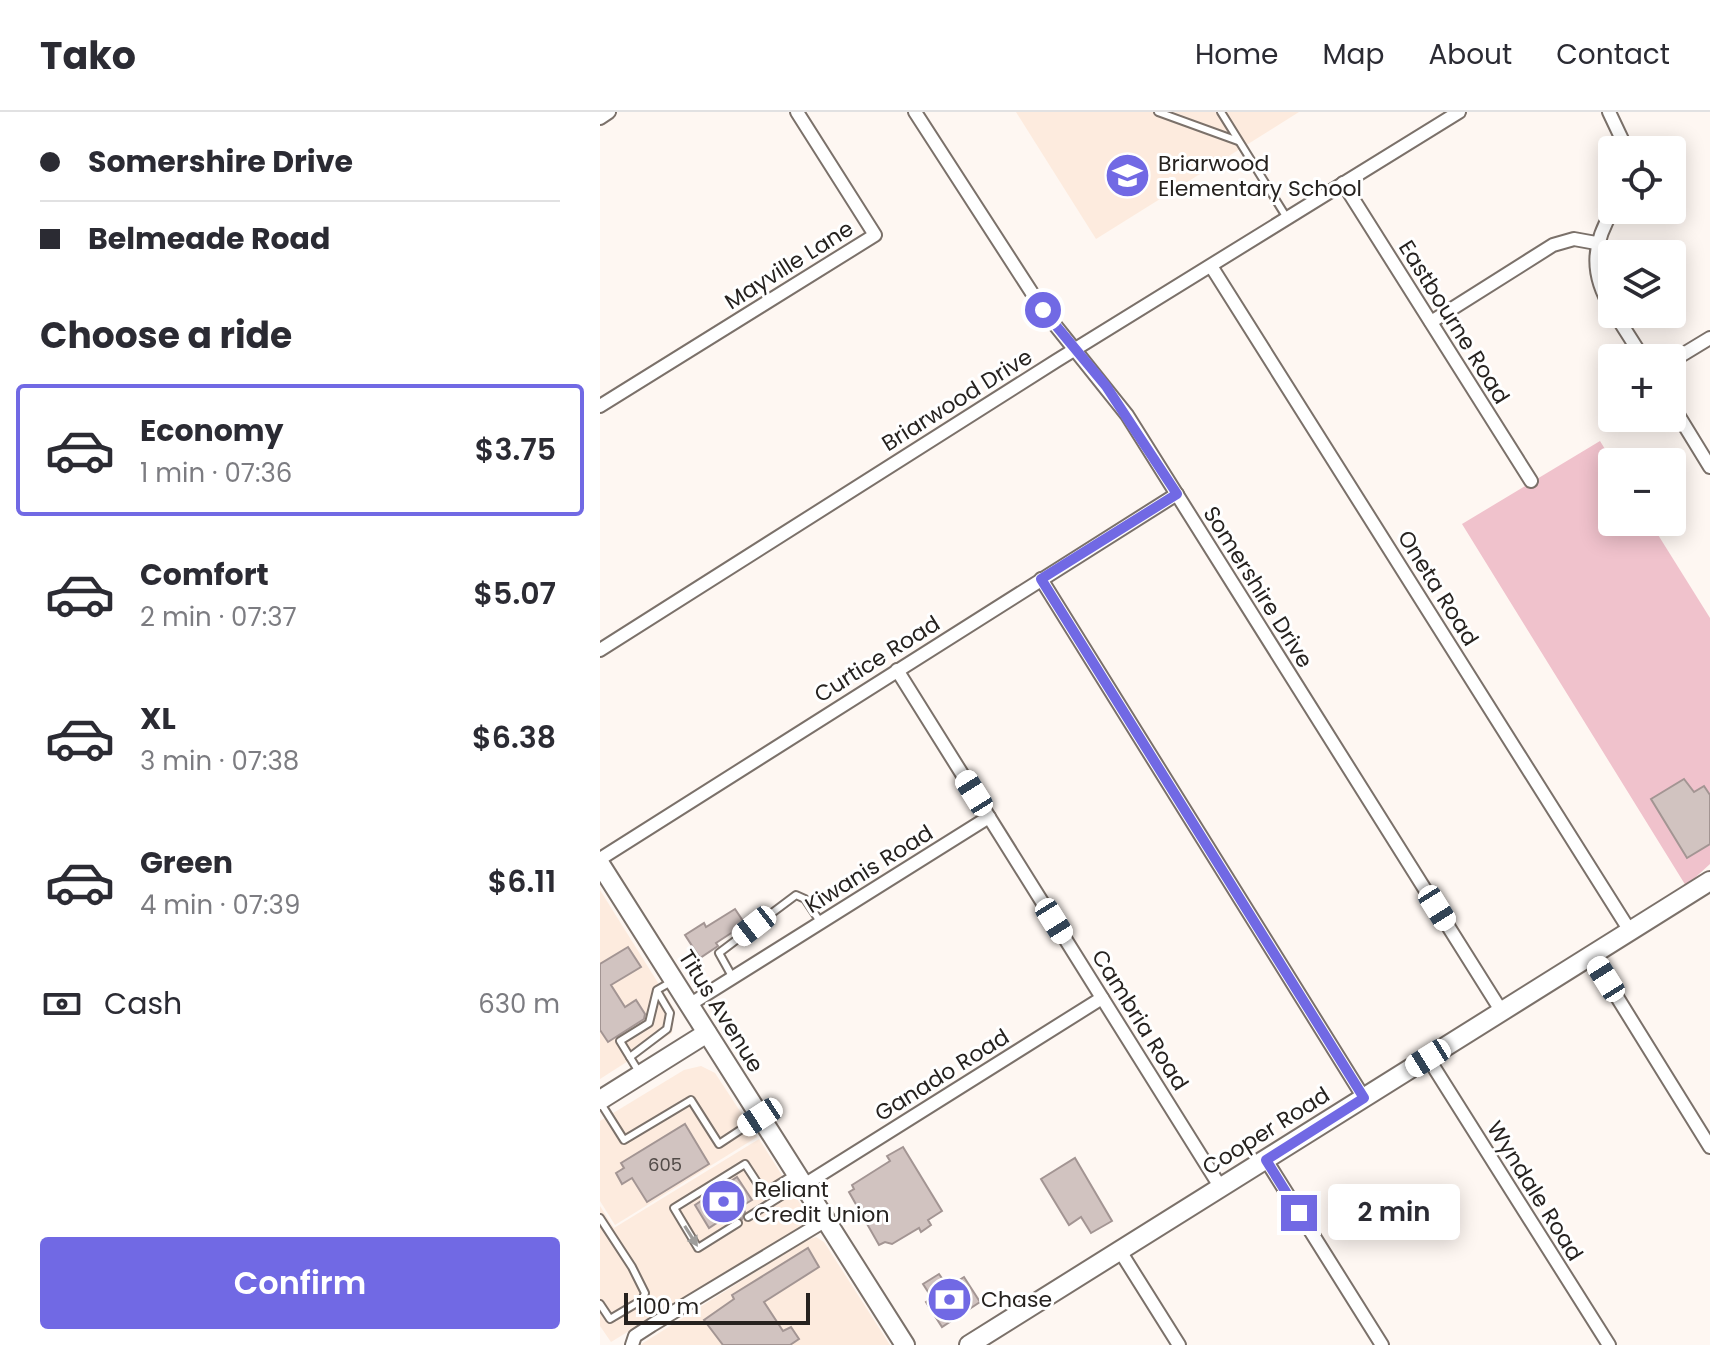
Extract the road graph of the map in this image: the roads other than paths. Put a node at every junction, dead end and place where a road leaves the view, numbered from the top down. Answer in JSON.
{"nodes":[{"id":1,"x":609,"y":112,"type":"edge"},
{"id":2,"x":797,"y":112,"type":"edge"},
{"id":3,"x":915,"y":112,"type":"edge"},
{"id":4,"x":1158,"y":112,"type":"edge"},
{"id":5,"x":1221,"y":112,"type":"edge"},
{"id":6,"x":1459,"y":112,"type":"edge"},
{"id":7,"x":1609,"y":112,"type":"edge"},
{"id":8,"x":600,"y":118,"type":"edge"},
{"id":9,"x":1620,"y":136,"type":"edge"},
{"id":10,"x":1238,"y":141,"type":"junction"},
{"id":11,"x":1343,"y":183,"type":"junction"},
{"id":12,"x":1287,"y":218,"type":"junction"},
{"id":13,"x":1606,"y":224,"type":"edge"},
{"id":14,"x":1596,"y":243,"type":"junction"},
{"id":15,"x":1211,"y":266,"type":"junction"},
{"id":16,"x":1598,"y":282,"type":"edge"},
{"id":17,"x":1431,"y":322,"type":"junction"},
{"id":18,"x":1710,"y":338,"type":"edge"},
{"id":19,"x":1076,"y":349,"type":"junction"},
{"id":20,"x":1686,"y":353,"type":"edge"},
{"id":21,"x":600,"y":406,"type":"edge"},
{"id":22,"x":1686,"y":428,"type":"edge"},
{"id":23,"x":1710,"y":467,"type":"edge"},
{"id":24,"x":1531,"y":481,"type":"dead end"},
{"id":25,"x":1177,"y":494,"type":"junction"},
{"id":26,"x":1041,"y":579,"type":"junction"},
{"id":27,"x":600,"y":650,"type":"edge"},
{"id":28,"x":897,"y":670,"type":"junction"},
{"id":29,"x":989,"y":817,"type":"junction"},
{"id":30,"x":600,"y":861,"type":"edge"},
{"id":31,"x":1710,"y":881,"type":"edge"},
{"id":32,"x":821,"y":923,"type":"junction"},
{"id":33,"x":1630,"y":931,"type":"junction"},
{"id":34,"x":1591,"y":955,"type":"junction"},
{"id":35,"x":733,"y":978,"type":"junction"},
{"id":36,"x":674,"y":980,"type":"junction"},
{"id":37,"x":657,"y":990,"type":"junction"},
{"id":38,"x":1102,"y":998,"type":"junction"},
{"id":39,"x":689,"y":1005,"type":"junction"},
{"id":40,"x":1502,"y":1012,"type":"junction"},
{"id":41,"x":649,"y":1023,"type":"junction"},
{"id":42,"x":707,"y":1033,"type":"junction"},
{"id":43,"x":658,"y":1038,"type":"junction"},
{"id":44,"x":630,"y":1057,"type":"junction"},
{"id":45,"x":1428,"y":1058,"type":"junction"},
{"id":46,"x":641,"y":1075,"type":"junction"},
{"id":47,"x":1364,"y":1098,"type":"junction"},
{"id":48,"x":600,"y":1101,"type":"edge"},
{"id":49,"x":760,"y":1117,"type":"junction"},
{"id":50,"x":1710,"y":1147,"type":"edge"},
{"id":51,"x":1266,"y":1160,"type":"junction"},
{"id":52,"x":801,"y":1180,"type":"junction"},
{"id":53,"x":1221,"y":1188,"type":"junction"},
{"id":54,"x":748,"y":1217,"type":"dead end"},
{"id":55,"x":600,"y":1219,"type":"edge"},
{"id":56,"x":826,"y":1220,"type":"junction"},
{"id":57,"x":738,"y":1223,"type":"dead end"},
{"id":58,"x":1120,"y":1251,"type":"junction"},
{"id":59,"x":600,"y":1304,"type":"edge"},
{"id":60,"x":632,"y":1344,"type":"edge"},
{"id":61,"x":905,"y":1345,"type":"edge"},
{"id":62,"x":969,"y":1345,"type":"edge"},
{"id":63,"x":1179,"y":1345,"type":"edge"},
{"id":64,"x":1382,"y":1345,"type":"edge"},
{"id":65,"x":1609,"y":1345,"type":"edge"}],
"edges":[{"from":1,"to":8,"type":"street"},
{"from":2,"to":21,"type":"street","name":"Mayville Lane"},
{"from":3,"to":19,"type":"street","name":"Somershire Drive"},
{"from":4,"to":10,"type":"lane"},
{"from":5,"to":10,"type":"lane"},
{"from":6,"to":11,"type":"street","name":"Briarwood Drive"},
{"from":7,"to":9,"type":"street"},
{"from":10,"to":12,"type":"lane"},
{"from":11,"to":12,"type":"street","name":"Briarwood Drive"},
{"from":11,"to":17,"type":"street","name":"Eastbourne Road"},
{"from":12,"to":15,"type":"street","name":"Briarwood Drive"},
{"from":13,"to":14,"type":"street"},
{"from":14,"to":16,"type":"street"},
{"from":14,"to":17,"type":"street"},
{"from":15,"to":19,"type":"street","name":"Briarwood Drive"},
{"from":15,"to":33,"type":"street","name":"Oneta Road"},
{"from":17,"to":24,"type":"street","name":"Eastbourne Road"},
{"from":18,"to":20,"type":"street"},
{"from":19,"to":25,"type":"street","name":"Somershire Drive"},
{"from":19,"to":27,"type":"street","name":"Briarwood Drive"},
{"from":22,"to":23,"type":"street"},
{"from":25,"to":26,"type":"street","name":"Curtice Road"},
{"from":25,"to":40,"type":"street","name":"Somershire Drive"},
{"from":26,"to":28,"type":"street","name":"Curtice Road"},
{"from":26,"to":47,"type":"street"},
{"from":28,"to":29,"type":"street","name":"Cambria Road"},
{"from":28,"to":30,"type":"street","name":"Curtice Road"},
{"from":29,"to":32,"type":"street","name":"Kiwanis Road"},
{"from":29,"to":38,"type":"street","name":"Cambria Road"},
{"from":30,"to":36,"type":"street","name":"Titus Avenue"},
{"from":31,"to":33,"type":"street","name":"Cooper Road"},
{"from":32,"to":35,"type":"street","name":"Kiwanis Road"},
{"from":32,"to":35,"type":"lane"},
{"from":33,"to":34,"type":"street","name":"Cooper Road"},
{"from":34,"to":40,"type":"street","name":"Cooper Road"},
{"from":34,"to":50,"type":"street"},
{"from":35,"to":39,"type":"street","name":"Kiwanis Road"},
{"from":36,"to":37,"type":"lane"},
{"from":36,"to":39,"type":"street","name":"Titus Avenue"},
{"from":37,"to":41,"type":"lane"},
{"from":37,"to":43,"type":"lane"},
{"from":38,"to":52,"type":"street","name":"Ganado Road"},
{"from":38,"to":53,"type":"street","name":"Cambria Road"},
{"from":39,"to":42,"type":"street","name":"Titus Avenue"},
{"from":40,"to":45,"type":"street","name":"Cooper Road"},
{"from":41,"to":43,"type":"lane"},
{"from":41,"to":44,"type":"lane"},
{"from":42,"to":46,"type":"street"},
{"from":42,"to":49,"type":"street","name":"Titus Avenue"},
{"from":43,"to":44,"type":"lane"},
{"from":44,"to":46,"type":"lane"},
{"from":45,"to":47,"type":"street","name":"Cooper Road"},
{"from":45,"to":65,"type":"street","name":"Wyndale Road"},
{"from":46,"to":48,"type":"street"},
{"from":47,"to":51,"type":"street","name":"Cooper Road"},
{"from":48,"to":49,"type":"lane"},
{"from":49,"to":52,"type":"street","name":"Titus Avenue"},
{"from":51,"to":53,"type":"street","name":"Cooper Road"},
{"from":51,"to":64,"type":"street"},
{"from":52,"to":54,"type":"lane"},
{"from":52,"to":56,"type":"street","name":"Titus Avenue"},
{"from":52,"to":57,"type":"lane","one_way":true},
{"from":53,"to":58,"type":"street","name":"Cooper Road"},
{"from":55,"to":59,"type":"lane"},
{"from":56,"to":60,"type":"street"},
{"from":56,"to":61,"type":"street","name":"Titus Avenue"},
{"from":58,"to":62,"type":"street","name":"Cooper Road"},
{"from":58,"to":63,"type":"street"}]}
